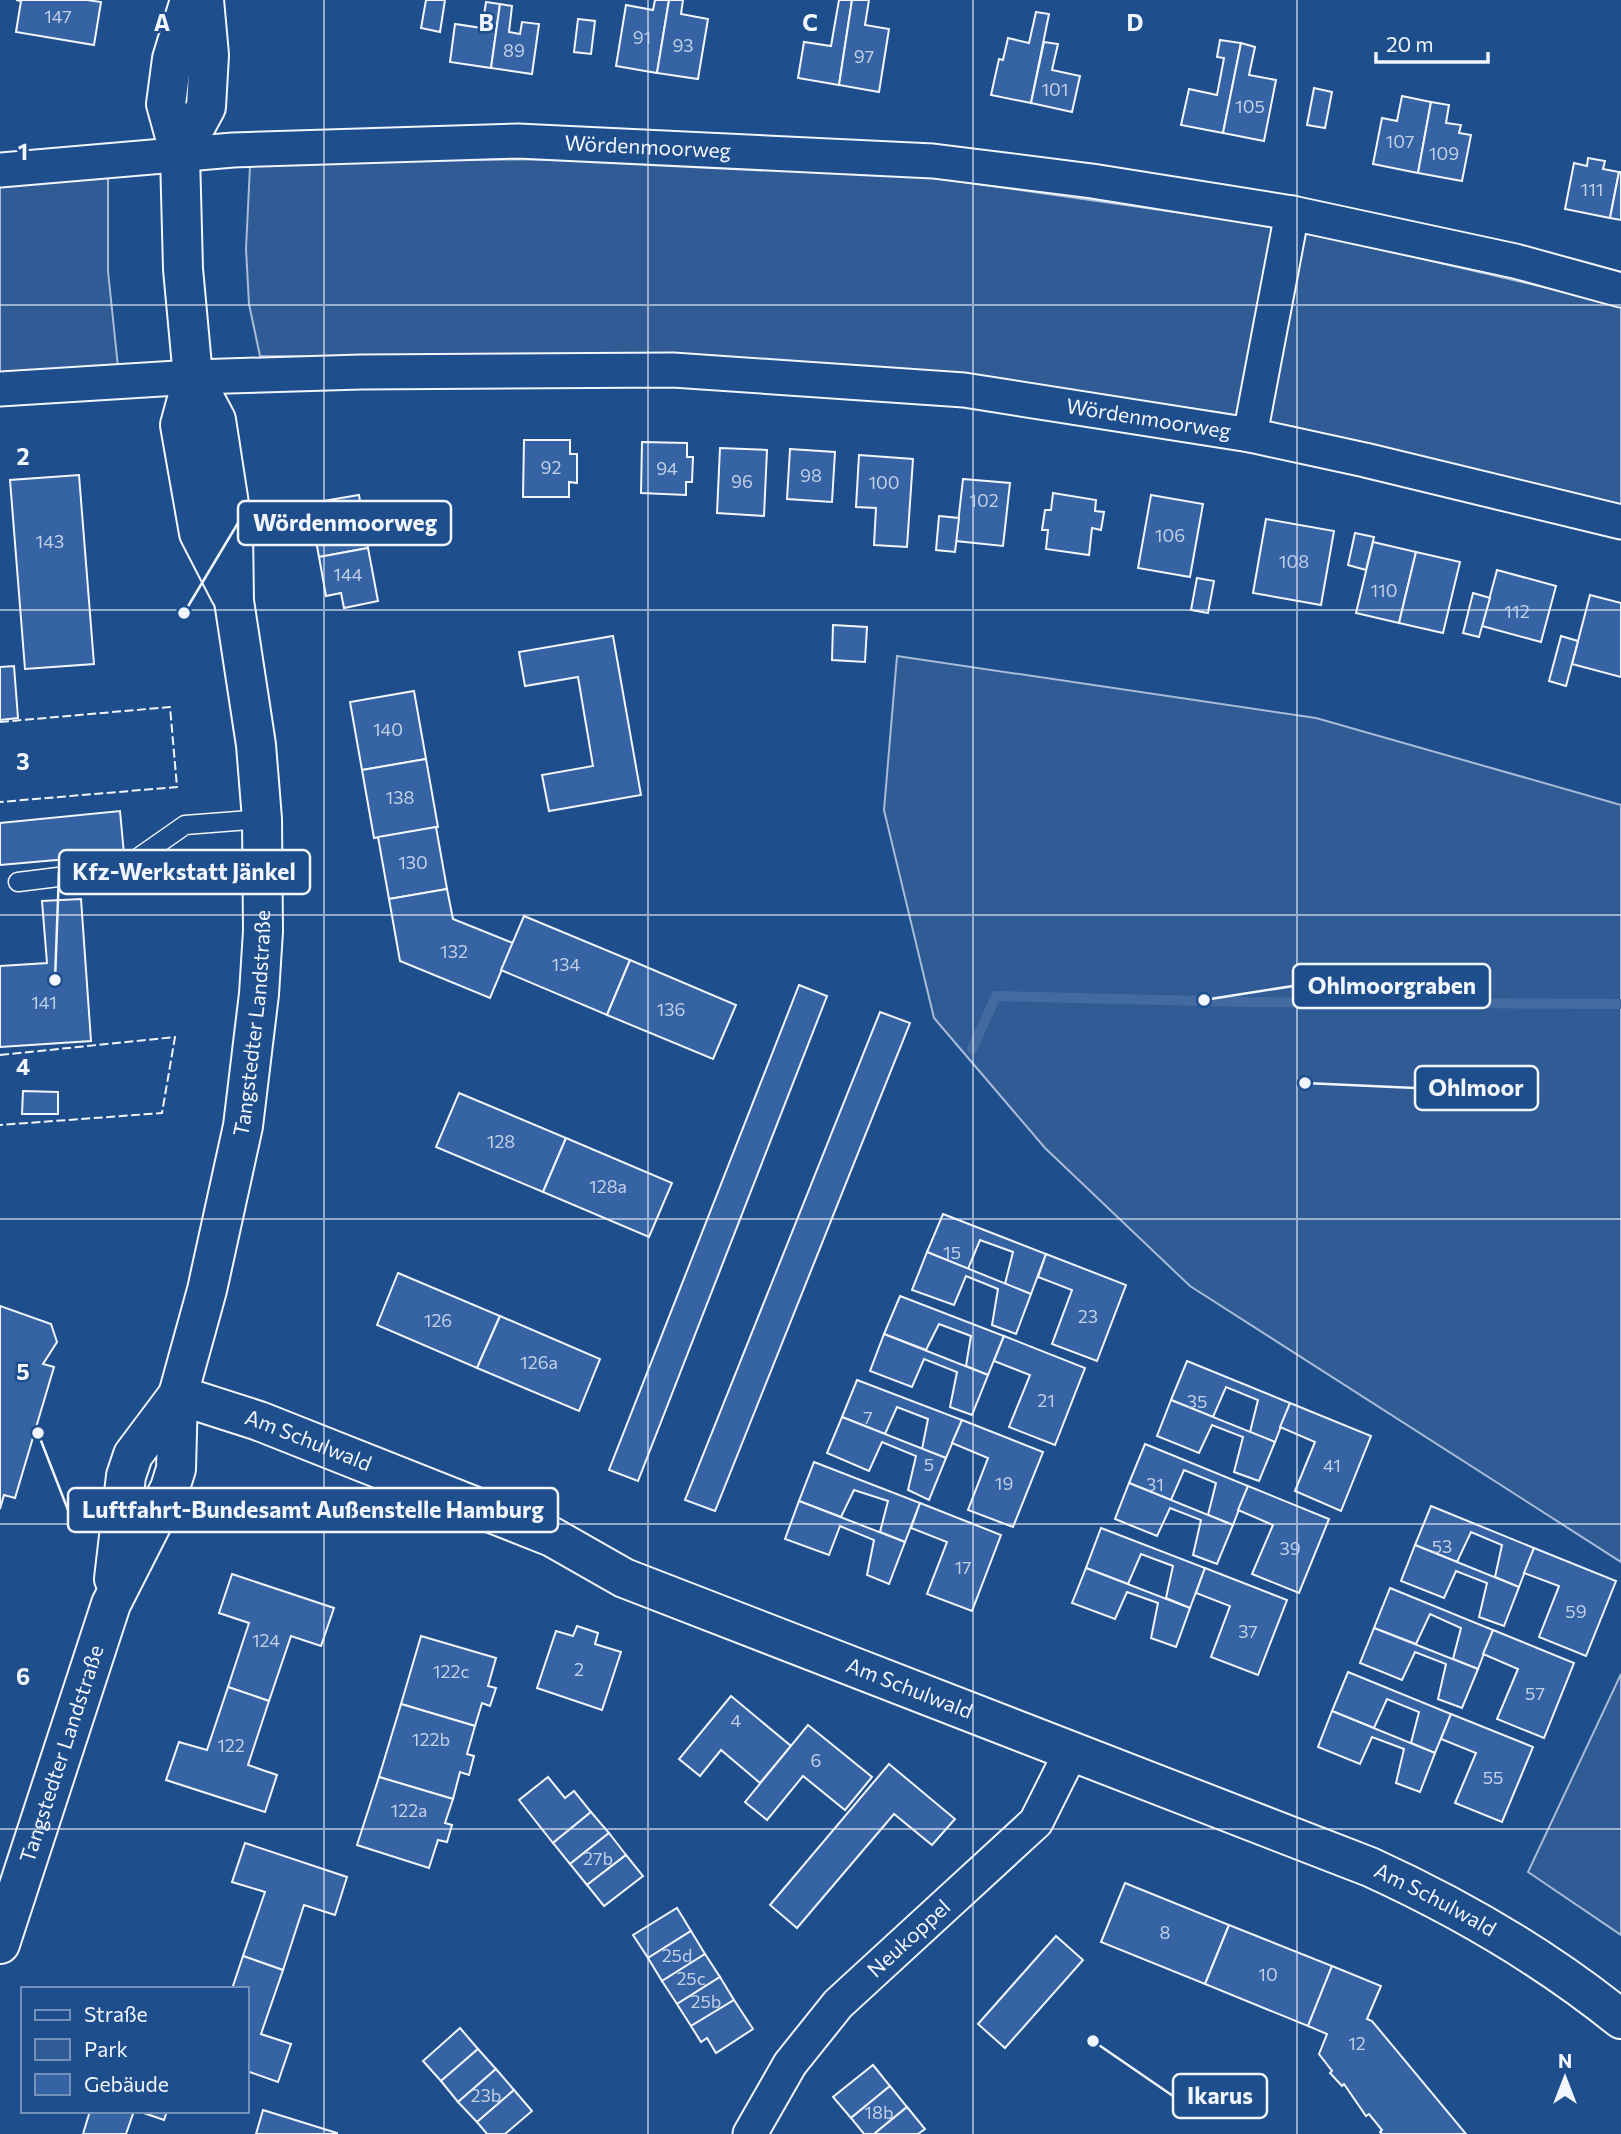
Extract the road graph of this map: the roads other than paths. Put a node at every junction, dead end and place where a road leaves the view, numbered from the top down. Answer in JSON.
{"nodes":[{"id":1,"x":190,"y":0,"type":"edge"},
{"id":2,"x":204,"y":0,"type":"edge"},
{"id":3,"x":180,"y":155,"type":"junction"},
{"id":4,"x":0,"y":170,"type":"edge"},
{"id":5,"x":1292,"y":213,"type":"junction"},
{"id":6,"x":1621,"y":290,"type":"edge"},
{"id":7,"x":193,"y":377,"type":"junction"},
{"id":8,"x":0,"y":389,"type":"edge"},
{"id":9,"x":1250,"y":435,"type":"junction"},
{"id":10,"x":1621,"y":522,"type":"edge"},
{"id":11,"x":262,"y":819,"type":"junction"},
{"id":12,"x":18,"y":882,"type":"dead end"},
{"id":13,"x":178,"y":1395,"type":"junction"},
{"id":14,"x":1072,"y":1750,"type":"junction"},
{"id":15,"x":0,"y":1944,"type":"edge"},
{"id":16,"x":1621,"y":2019,"type":"edge"},
{"id":17,"x":750,"y":2134,"type":"edge"}],
"edges":[{"from":1,"to":3,"type":"street","name":"Tangstedter Landstraße"},
{"from":2,"to":3,"type":"street","name":"Tangstedter Landstraße"},
{"from":3,"to":4,"type":"street","name":"Wördenmoorweg"},
{"from":3,"to":5,"type":"street","name":"Wördenmoorweg"},
{"from":3,"to":7,"type":"street","name":"Tangstedter Landstraße"},
{"from":5,"to":6,"type":"street","name":"Wördenmoorweg"},
{"from":5,"to":9,"type":"street","name":"Wördenmoorweg"},
{"from":7,"to":8,"type":"street","name":"Wördenmoorweg"},
{"from":7,"to":9,"type":"street","name":"Wördenmoorweg"},
{"from":7,"to":11,"type":"street","name":"Tangstedter Landstraße"},
{"from":9,"to":10,"type":"street","name":"Wördenmoorweg"},
{"from":11,"to":12,"type":"lane"},
{"from":11,"to":13,"type":"street","name":"Tangstedter Landstraße"},
{"from":13,"to":14,"type":"street","name":"Am Schulwald"},
{"from":13,"to":15,"type":"street","name":"Tangstedter Landstraße"},
{"from":14,"to":16,"type":"street","name":"Am Schulwald"},
{"from":14,"to":17,"type":"street","name":"Neukoppel"}]}
